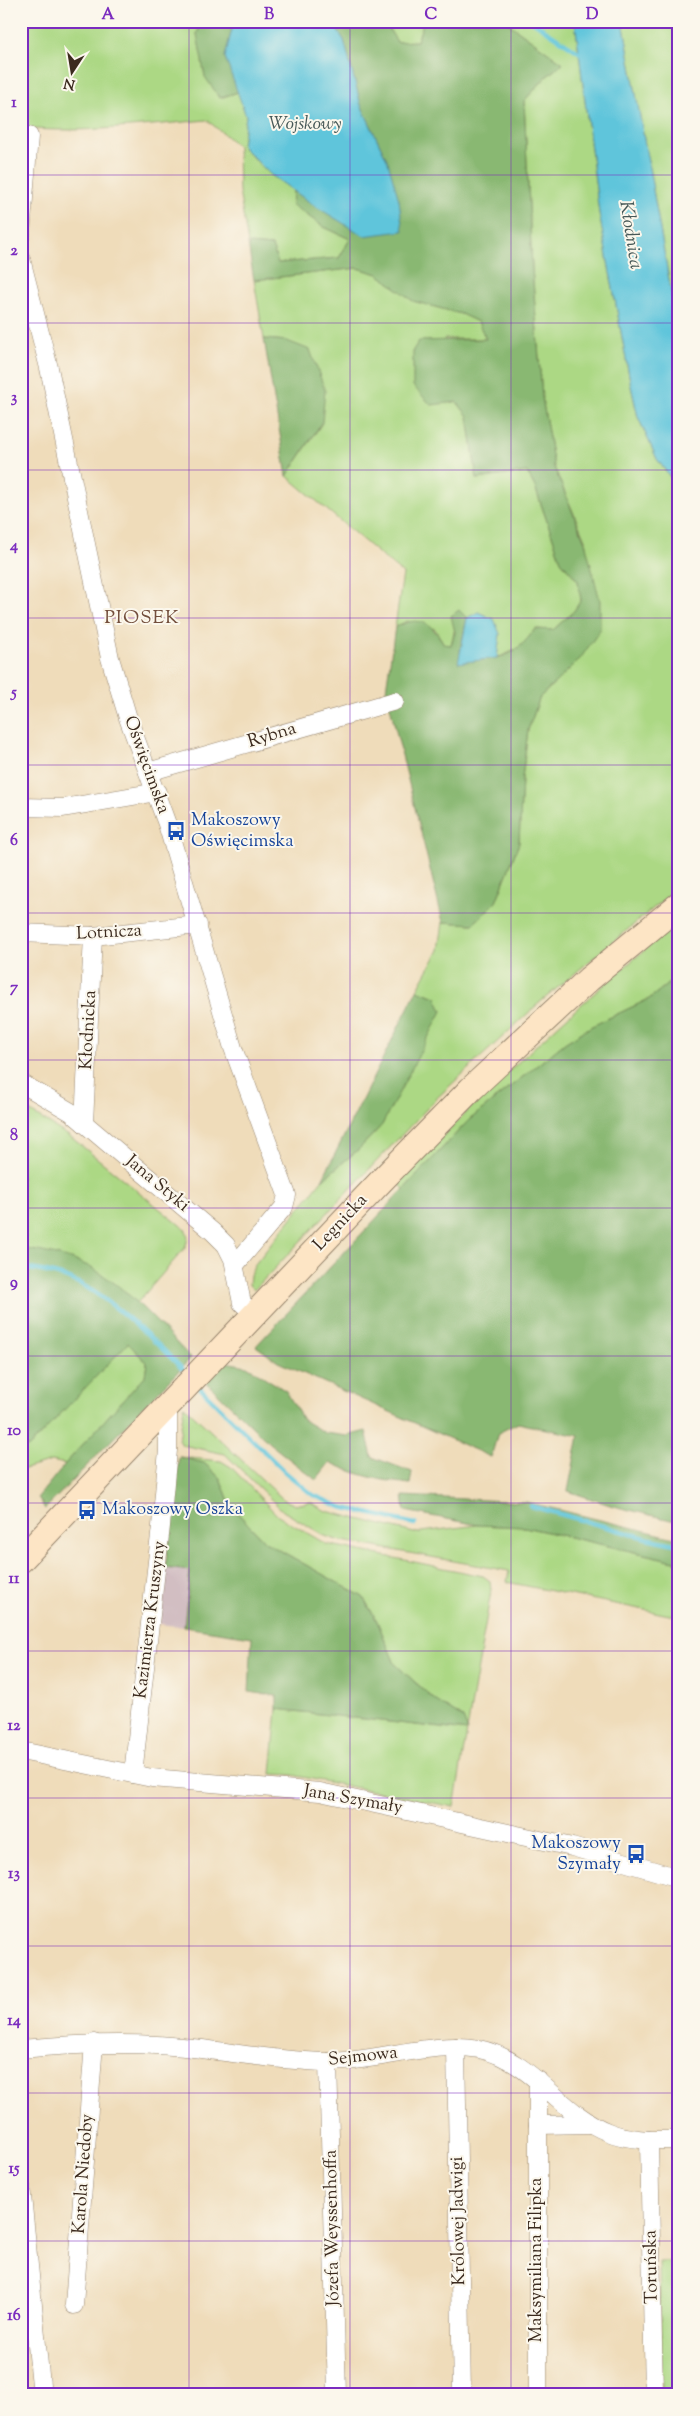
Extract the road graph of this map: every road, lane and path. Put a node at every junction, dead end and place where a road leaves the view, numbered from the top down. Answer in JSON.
{"nodes":[{"id":1,"x":29,"y":136,"type":"dead end"},
{"id":2,"x":22,"y":190,"type":"edge"},
{"id":3,"x":21,"y":235,"type":"edge"},
{"id":4,"x":21,"y":243,"type":"edge"},
{"id":5,"x":23,"y":264,"type":"edge"},
{"id":6,"x":395,"y":701,"type":"dead end"},
{"id":7,"x":148,"y":772,"type":"junction"},
{"id":8,"x":157,"y":792,"type":"junction"},
{"id":9,"x":21,"y":807,"type":"edge"},
{"id":10,"x":679,"y":904,"type":"edge"},
{"id":11,"x":198,"y":925,"type":"junction"},
{"id":12,"x":21,"y":933,"type":"edge"},
{"id":13,"x":93,"y":936,"type":"junction"},
{"id":14,"x":21,"y":1083,"type":"edge"},
{"id":15,"x":84,"y":1123,"type":"junction"},
{"id":16,"x":235,"y":1265,"type":"junction"},
{"id":17,"x":254,"y":1315,"type":"junction"},
{"id":18,"x":172,"y":1401,"type":"junction"},
{"id":19,"x":21,"y":1560,"type":"edge"},
{"id":20,"x":21,"y":1751,"type":"edge"},
{"id":21,"x":133,"y":1774,"type":"junction"},
{"id":22,"x":679,"y":1878,"type":"edge"},
{"id":23,"x":94,"y":2043,"type":"junction"},
{"id":24,"x":456,"y":2047,"type":"junction"},
{"id":25,"x":21,"y":2049,"type":"edge"},
{"id":26,"x":328,"y":2062,"type":"junction"},
{"id":27,"x":538,"y":2080,"type":"junction"},
{"id":28,"x":591,"y":2124,"type":"junction"},
{"id":29,"x":538,"y":2125,"type":"junction"},
{"id":30,"x":649,"y":2140,"type":"junction"},
{"id":31,"x":679,"y":2140,"type":"edge"},
{"id":32,"x":21,"y":2186,"type":"edge"},
{"id":33,"x":74,"y":2305,"type":"dead end"},
{"id":34,"x":42,"y":2395,"type":"edge"},
{"id":35,"x":337,"y":2395,"type":"edge"},
{"id":36,"x":462,"y":2395,"type":"edge"},
{"id":37,"x":538,"y":2395,"type":"edge"},
{"id":38,"x":654,"y":2395,"type":"edge"}],
"edges":[{"from":1,"to":2,"type":"street"},
{"from":2,"to":3,"type":"street"},
{"from":4,"to":5,"type":"street","name":"Oświęcimska"},
{"from":5,"to":7,"type":"street","name":"Oświęcimska"},
{"from":6,"to":7,"type":"street","name":"Rybna"},
{"from":7,"to":8,"type":"street","name":"Oświęcimska"},
{"from":8,"to":9,"type":"street"},
{"from":8,"to":11,"type":"street","name":"Oświęcimska"},
{"from":10,"to":17,"type":"main road","name":"Legnicka"},
{"from":11,"to":13,"type":"street","name":"Lotnicza"},
{"from":11,"to":16,"type":"street","name":"Oświęcimska"},
{"from":12,"to":13,"type":"street","name":"Lotnicza"},
{"from":13,"to":15,"type":"street","name":"Kłodnicka"},
{"from":14,"to":15,"type":"street","name":"Jana Styki"},
{"from":15,"to":16,"type":"street","name":"Jana Styki"},
{"from":16,"to":17,"type":"street","name":"Jana Styki"},
{"from":17,"to":18,"type":"main road","name":"Legnicka"},
{"from":18,"to":19,"type":"main road","name":"Legnicka"},
{"from":18,"to":21,"type":"street","name":"Kazimierza Kruszyny"},
{"from":20,"to":21,"type":"street","name":"Jana Szymały"},
{"from":21,"to":22,"type":"street","name":"Jana Szymały"},
{"from":23,"to":25,"type":"street","name":"Sejmowa"},
{"from":23,"to":26,"type":"street","name":"Sejmowa"},
{"from":23,"to":33,"type":"street","name":"Karola Niedoby"},
{"from":24,"to":26,"type":"street","name":"Sejmowa"},
{"from":24,"to":27,"type":"street","name":"Sejmowa"},
{"from":24,"to":36,"type":"street","name":"Królowej Jadwigi"},
{"from":26,"to":35,"type":"street","name":"Józefa Weyssenhoffa"},
{"from":27,"to":28,"type":"street","name":"Sejmowa"},
{"from":27,"to":29,"type":"street","name":"Maksymiliana Filipka"},
{"from":28,"to":29,"type":"street"},
{"from":28,"to":30,"type":"street","name":"Sejmowa"},
{"from":29,"to":37,"type":"street","name":"Maksymiliana Filipka"},
{"from":30,"to":31,"type":"street","name":"Sejmowa"},
{"from":30,"to":38,"type":"street","name":"Toruńska"},
{"from":32,"to":34,"type":"street"}]}
